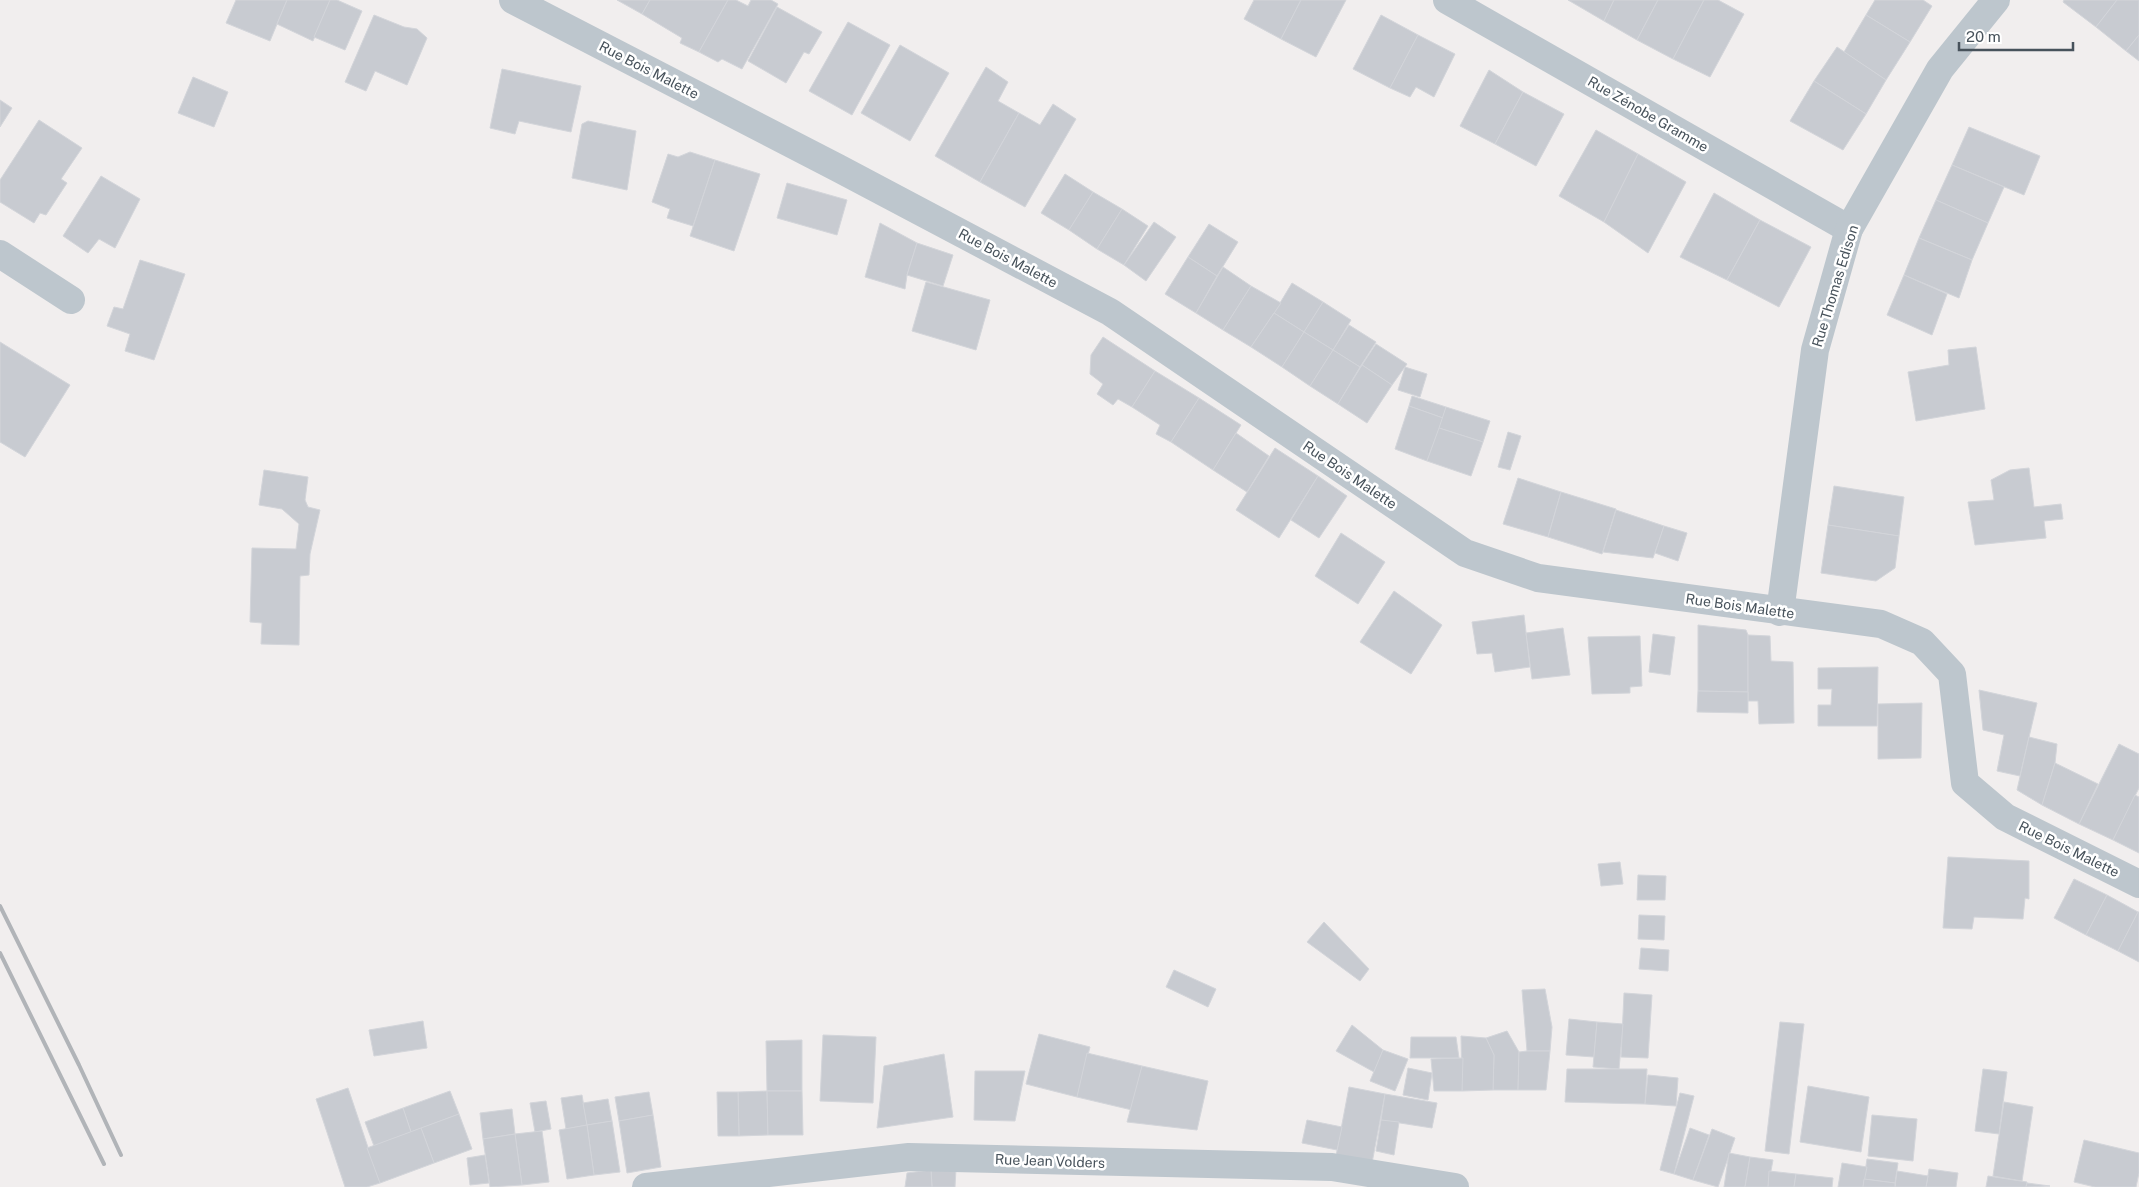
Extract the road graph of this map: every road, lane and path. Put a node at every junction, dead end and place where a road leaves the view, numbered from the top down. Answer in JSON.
{"nodes":[{"id":1,"x":513,"y":0,"type":"edge"},
{"id":2,"x":1447,"y":0,"type":"edge"},
{"id":3,"x":1996,"y":0,"type":"edge"},
{"id":4,"x":1849,"y":229,"type":"junction"},
{"id":5,"x":0,"y":254,"type":"edge"},
{"id":6,"x":71,"y":300,"type":"dead end"},
{"id":7,"x":1780,"y":612,"type":"junction"},
{"id":8,"x":2139,"y":884,"type":"edge"},
{"id":9,"x":646,"y":1187,"type":"edge"},
{"id":10,"x":1455,"y":1187,"type":"edge"}],
"edges":[{"from":1,"to":7,"type":"street","name":"Rue Bois Malette"},
{"from":2,"to":4,"type":"street","name":"Rue Zénobe Gramme"},
{"from":3,"to":4,"type":"street","name":"Rue Thomas Edison"},
{"from":4,"to":7,"type":"street","name":"Rue Thomas Edison"},
{"from":5,"to":6,"type":"street"},
{"from":7,"to":8,"type":"street","name":"Rue Bois Malette"},
{"from":9,"to":10,"type":"street","name":"Rue Jean Volders"}]}
